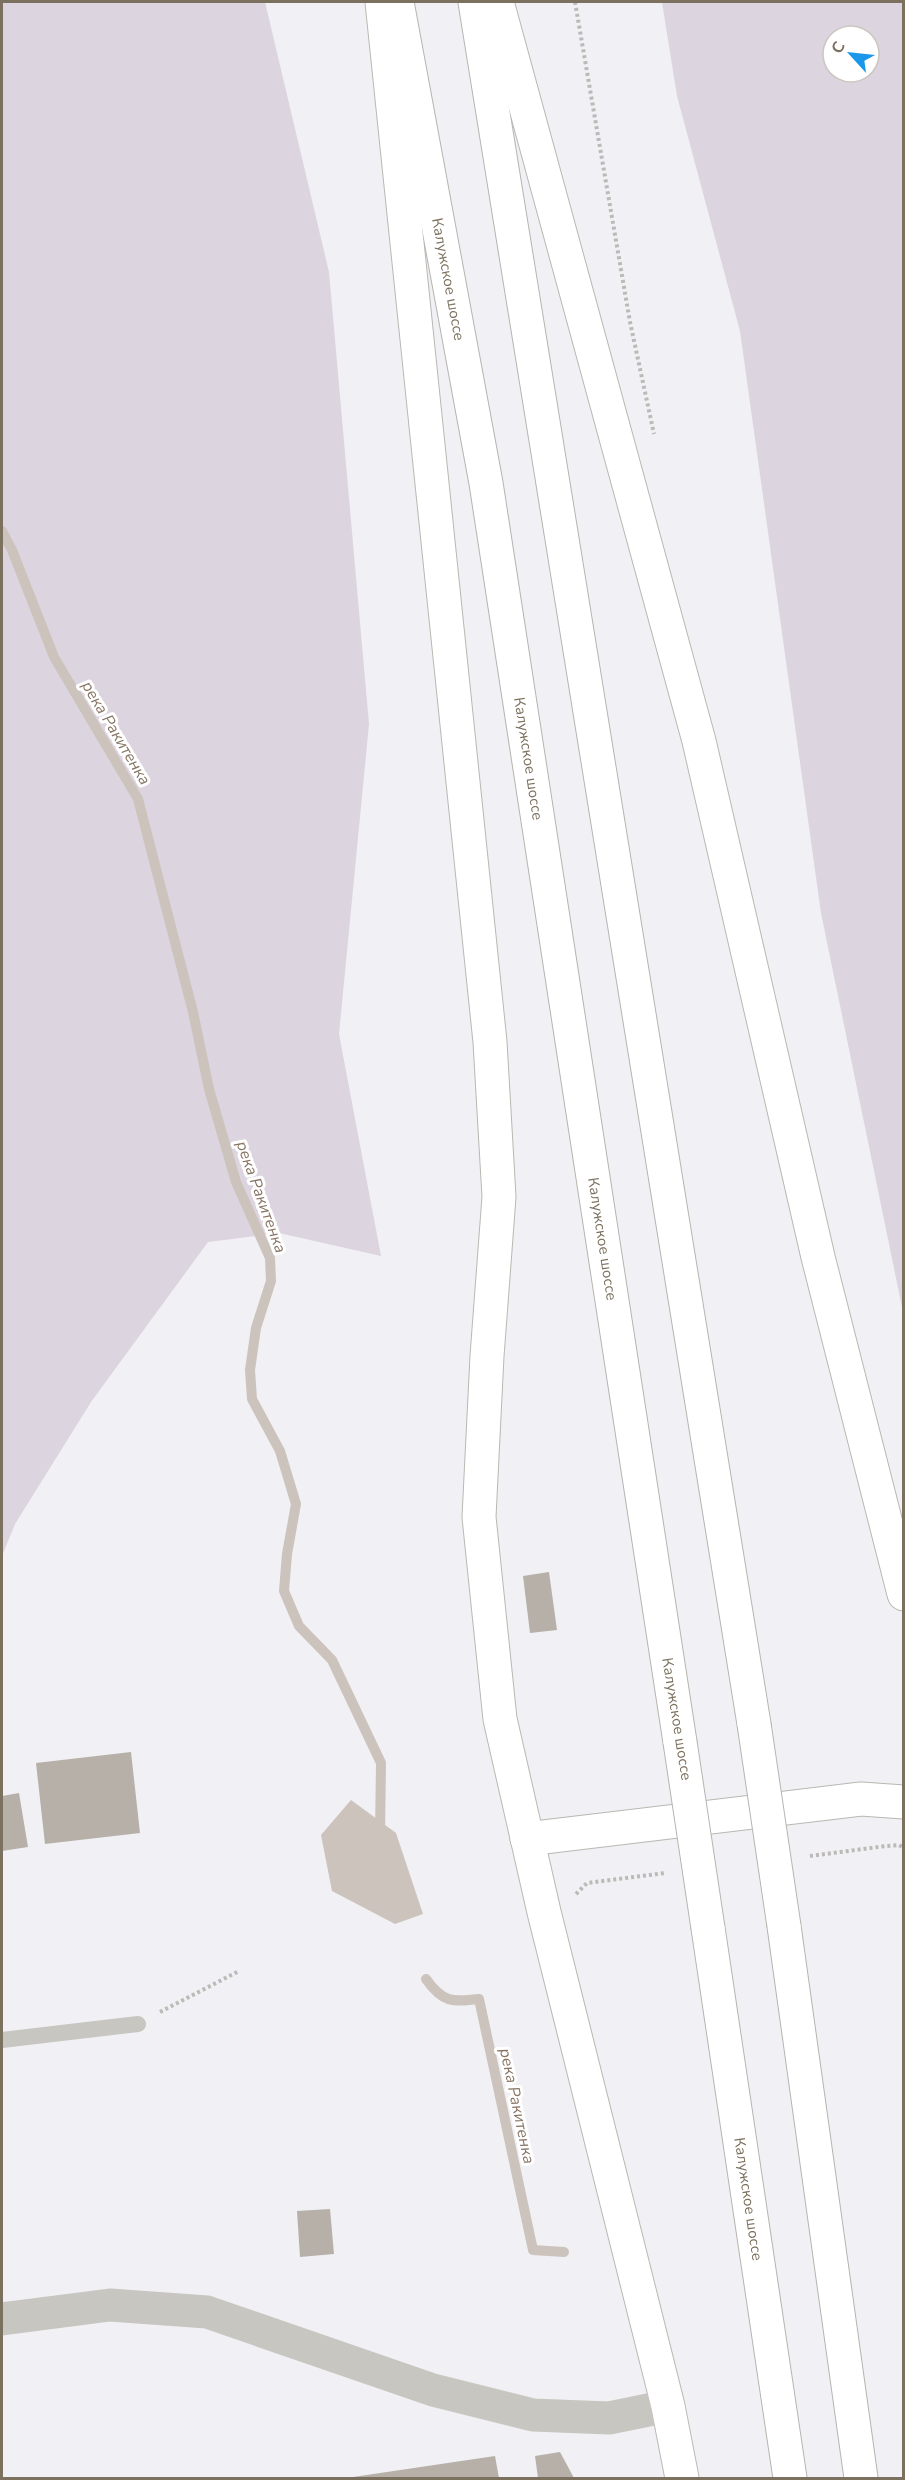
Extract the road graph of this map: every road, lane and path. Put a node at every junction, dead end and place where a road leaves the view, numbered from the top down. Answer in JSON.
{"nodes":[{"id":1,"x":382,"y":2,"type":"edge"},
{"id":2,"x":397,"y":2,"type":"edge"},
{"id":3,"x":475,"y":2,"type":"edge"},
{"id":4,"x":497,"y":2,"type":"edge"},
{"id":5,"x":575,"y":2,"type":"edge"},
{"id":6,"x":630,"y":322,"type":"dead end"},
{"id":7,"x":903,"y":1594,"type":"edge"},
{"id":8,"x":903,"y":1802,"type":"edge"},
{"id":9,"x":527,"y":1839,"type":"junction"},
{"id":10,"x":239,"y":1971,"type":"dead end"},
{"id":11,"x":138,"y":2024,"type":"joint"},
{"id":12,"x":2,"y":2040,"type":"edge"},
{"id":13,"x":2,"y":2319,"type":"edge"},
{"id":14,"x":668,"y":2406,"type":"junction"},
{"id":15,"x":682,"y":2478,"type":"edge"},
{"id":16,"x":790,"y":2478,"type":"edge"},
{"id":17,"x":861,"y":2478,"type":"edge"}],
"edges":[{"from":1,"to":9,"type":"main road"},
{"from":2,"to":16,"type":"main road","name":"Калужское шоссе","bridge":true},
{"from":3,"to":17,"type":"main road","bridge":true},
{"from":4,"to":7,"type":"main road"},
{"from":5,"to":6,"type":"path"},
{"from":8,"to":9,"type":"main road"},
{"from":9,"to":14,"type":"main road"},
{"from":10,"to":11,"type":"path"},
{"from":11,"to":12,"type":"lane"},
{"from":13,"to":14,"type":"street"},
{"from":14,"to":15,"type":"main road"}]}
